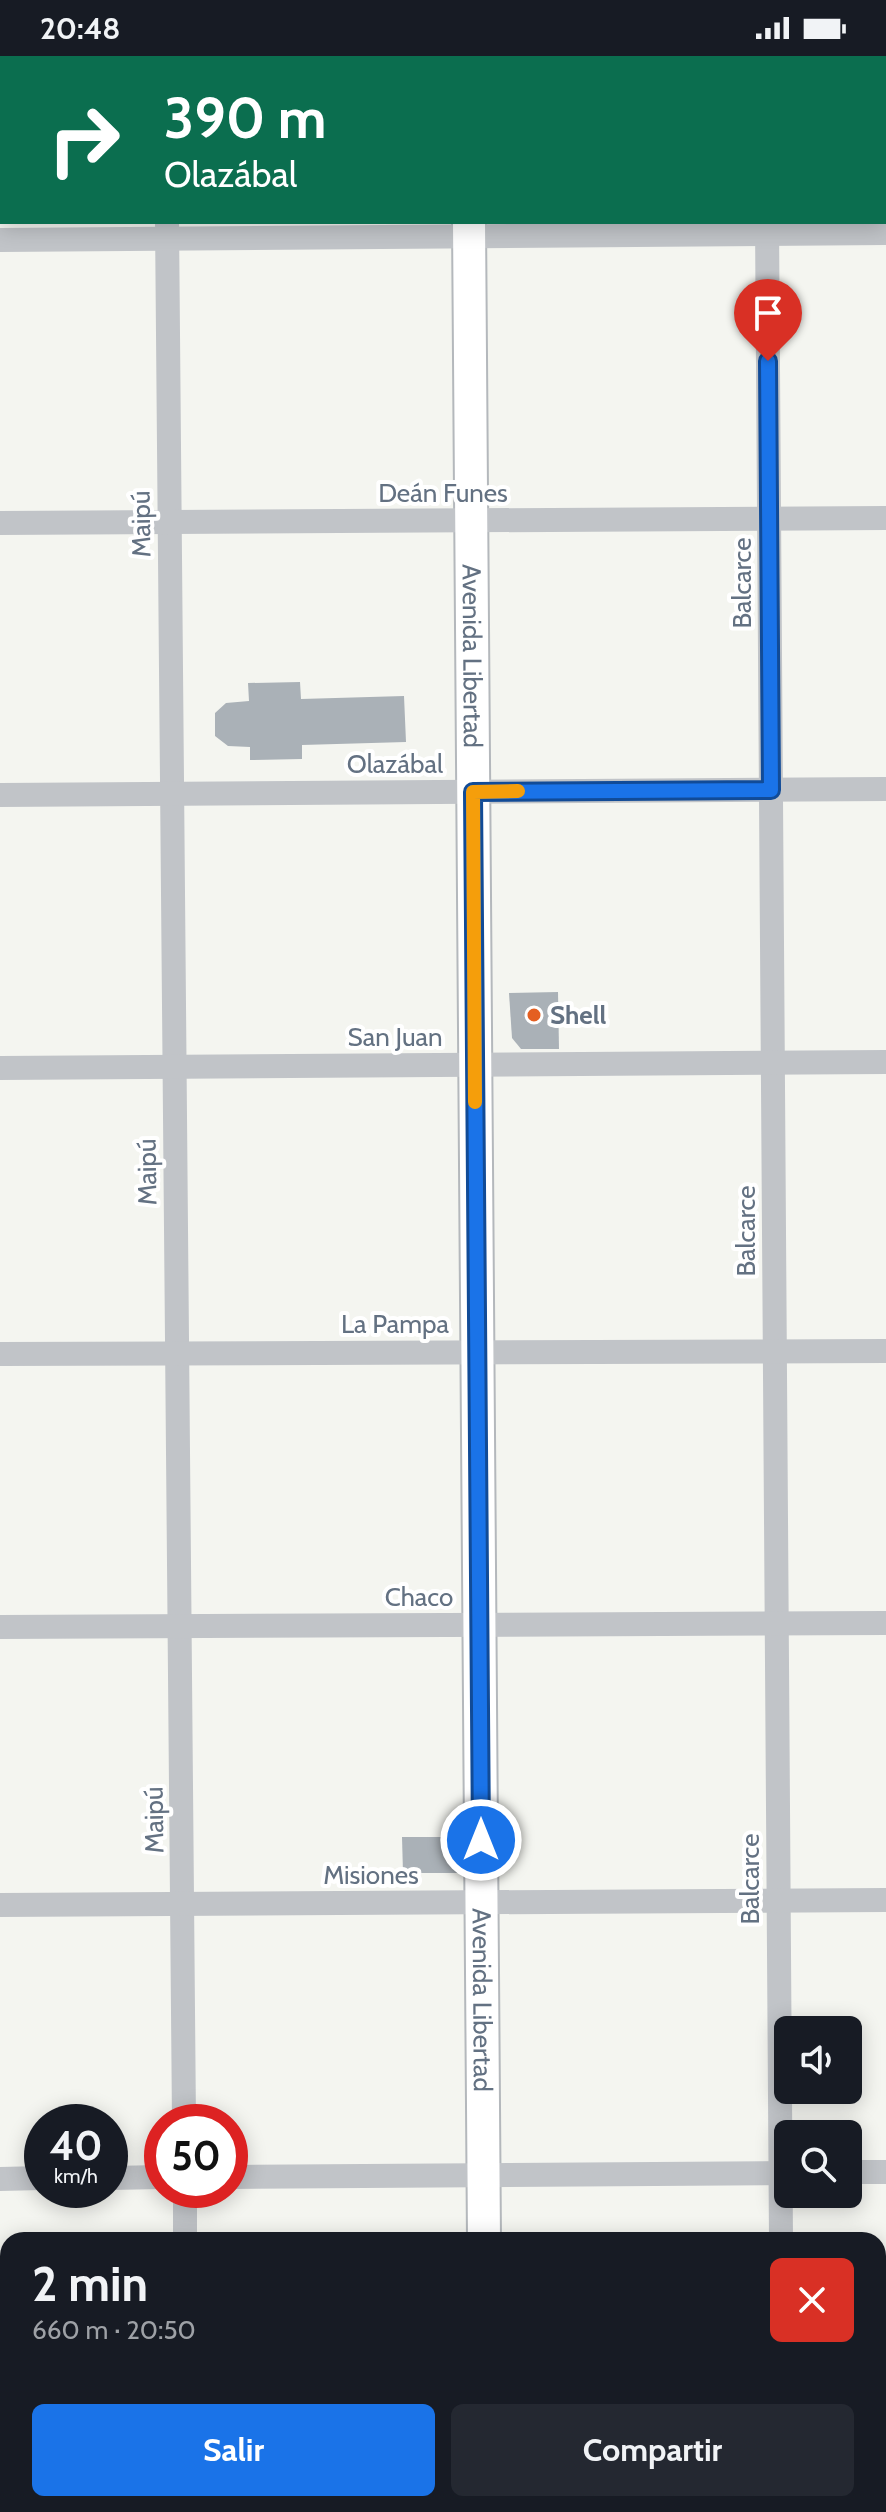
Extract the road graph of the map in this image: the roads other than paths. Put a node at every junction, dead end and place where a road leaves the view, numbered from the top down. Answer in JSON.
{"nodes":[{"id":1,"x":767,"y":228,"type":"edge"},
{"id":2,"x":469,"y":229,"type":"edge"},
{"id":3,"x":167,"y":230,"type":"edge"},
{"id":4,"x":886,"y":233,"type":"edge"},
{"id":5,"x":0,"y":240,"type":"edge"},
{"id":6,"x":886,"y":518,"type":"edge"},
{"id":7,"x":769,"y":519,"type":"junction"},
{"id":8,"x":471,"y":521,"type":"junction"},
{"id":9,"x":169,"y":522,"type":"junction"},
{"id":10,"x":0,"y":523,"type":"edge"},
{"id":11,"x":886,"y":789,"type":"edge"},
{"id":12,"x":771,"y":790,"type":"junction"},
{"id":13,"x":473,"y":792,"type":"junction"},
{"id":14,"x":171,"y":794,"type":"junction"},
{"id":15,"x":0,"y":795,"type":"edge"},
{"id":16,"x":886,"y":1062,"type":"edge"},
{"id":17,"x":773,"y":1063,"type":"junction"},
{"id":18,"x":475,"y":1064,"type":"junction"},
{"id":19,"x":174,"y":1067,"type":"junction"},
{"id":20,"x":0,"y":1068,"type":"edge"},
{"id":21,"x":775,"y":1351,"type":"junction"},
{"id":22,"x":886,"y":1351,"type":"edge"},
{"id":23,"x":477,"y":1352,"type":"junction"},
{"id":24,"x":177,"y":1353,"type":"junction"},
{"id":25,"x":0,"y":1354,"type":"edge"},
{"id":26,"x":776,"y":1623,"type":"junction"},
{"id":27,"x":886,"y":1623,"type":"edge"},
{"id":28,"x":479,"y":1624,"type":"junction"},
{"id":29,"x":180,"y":1626,"type":"junction"},
{"id":30,"x":0,"y":1627,"type":"edge"},
{"id":31,"x":778,"y":1900,"type":"junction"},
{"id":32,"x":886,"y":1900,"type":"edge"},
{"id":33,"x":481,"y":1902,"type":"junction"},
{"id":34,"x":182,"y":1904,"type":"junction"},
{"id":35,"x":0,"y":1905,"type":"edge"},
{"id":36,"x":184,"y":2104,"type":"edge"},
{"id":37,"x":783,"y":2120,"type":"edge"},
{"id":38,"x":862,"y":2172,"type":"edge"},
{"id":39,"x":886,"y":2172,"type":"edge"},
{"id":40,"x":774,"y":2173,"type":"edge"},
{"id":41,"x":483,"y":2174,"type":"junction"},
{"id":42,"x":248,"y":2177,"type":"edge"},
{"id":43,"x":24,"y":2178,"type":"edge"},
{"id":44,"x":0,"y":2179,"type":"edge"},
{"id":45,"x":185,"y":2208,"type":"edge"},
{"id":46,"x":782,"y":2208,"type":"edge"},
{"id":47,"x":185,"y":2232,"type":"edge"},
{"id":48,"x":484,"y":2232,"type":"edge"},
{"id":49,"x":781,"y":2232,"type":"edge"}],
"edges":[{"from":1,"to":2,"type":"street"},
{"from":1,"to":4,"type":"street"},
{"from":1,"to":7,"type":"street","name":"Balcarce"},
{"from":2,"to":3,"type":"street"},
{"from":2,"to":8,"type":"main road","name":"Avenida Libertad"},
{"from":3,"to":5,"type":"street"},
{"from":3,"to":9,"type":"street","name":"Maipú"},
{"from":6,"to":7,"type":"street","name":"Deán Funes"},
{"from":7,"to":8,"type":"street","name":"Deán Funes"},
{"from":7,"to":12,"type":"street","name":"Balcarce"},
{"from":8,"to":9,"type":"street","name":"Deán Funes"},
{"from":8,"to":13,"type":"main road","name":"Avenida Libertad"},
{"from":9,"to":10,"type":"street","name":"Deán Funes"},
{"from":9,"to":14,"type":"street","name":"Maipú"},
{"from":11,"to":12,"type":"street","name":"Olazábal"},
{"from":12,"to":13,"type":"street","name":"Olazábal"},
{"from":12,"to":17,"type":"street","name":"Balcarce"},
{"from":13,"to":14,"type":"street","name":"Olazábal"},
{"from":13,"to":18,"type":"main road","name":"Avenida Libertad"},
{"from":14,"to":15,"type":"street","name":"Olazábal"},
{"from":14,"to":19,"type":"street","name":"Maipú"},
{"from":16,"to":17,"type":"street","name":"San Juan"},
{"from":17,"to":18,"type":"street","name":"San Juan"},
{"from":17,"to":21,"type":"street","name":"Balcarce"},
{"from":18,"to":19,"type":"street","name":"San Juan"},
{"from":18,"to":23,"type":"main road","name":"Avenida Libertad"},
{"from":19,"to":20,"type":"street","name":"San Juan"},
{"from":19,"to":24,"type":"street","name":"Maipú"},
{"from":21,"to":22,"type":"street","name":"La Pampa"},
{"from":21,"to":23,"type":"street","name":"La Pampa"},
{"from":21,"to":26,"type":"street","name":"Balcarce"},
{"from":23,"to":24,"type":"street","name":"La Pampa"},
{"from":23,"to":28,"type":"main road","name":"Avenida Libertad"},
{"from":24,"to":25,"type":"street","name":"La Pampa"},
{"from":24,"to":29,"type":"street","name":"Maipú"},
{"from":26,"to":27,"type":"street","name":"Chaco"},
{"from":26,"to":28,"type":"street","name":"Chaco"},
{"from":26,"to":31,"type":"street","name":"Balcarce"},
{"from":28,"to":29,"type":"street","name":"Chaco"},
{"from":28,"to":33,"type":"main road","name":"Avenida Libertad"},
{"from":29,"to":30,"type":"street","name":"Chaco"},
{"from":29,"to":34,"type":"street","name":"Maipú"},
{"from":31,"to":32,"type":"street","name":"Misiones"},
{"from":31,"to":33,"type":"street","name":"Misiones"},
{"from":31,"to":37,"type":"street","name":"Balcarce"},
{"from":33,"to":34,"type":"street","name":"Misiones"},
{"from":33,"to":41,"type":"main road","name":"Avenida Libertad"},
{"from":34,"to":35,"type":"street","name":"Misiones"},
{"from":34,"to":36,"type":"street","name":"Maipú"},
{"from":38,"to":39,"type":"street"},
{"from":40,"to":41,"type":"street"},
{"from":41,"to":42,"type":"street"},
{"from":41,"to":48,"type":"main road","name":"Avenida Libertad"},
{"from":43,"to":44,"type":"street"},
{"from":45,"to":47,"type":"street"},
{"from":46,"to":49,"type":"street","name":"Balcarce"}]}
